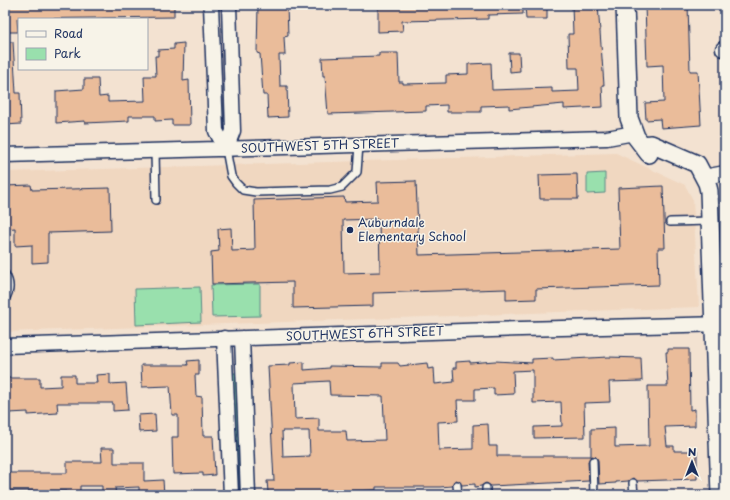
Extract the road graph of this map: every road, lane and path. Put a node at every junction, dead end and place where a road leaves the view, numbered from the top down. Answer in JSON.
{"nodes":[{"id":1,"x":211,"y":5,"type":"edge"},
{"id":2,"x":229,"y":5,"type":"edge"},
{"id":3,"x":625,"y":5,"type":"edge"},
{"id":4,"x":639,"y":139,"type":"junction"},
{"id":5,"x":359,"y":145,"type":"junction"},
{"id":6,"x":226,"y":149,"type":"junction"},
{"id":7,"x":155,"y":151,"type":"junction"},
{"id":8,"x":5,"y":155,"type":"edge"},
{"id":9,"x":725,"y":173,"type":"edge"},
{"id":10,"x":704,"y":177,"type":"junction"},
{"id":11,"x":156,"y":200,"type":"dead end"},
{"id":12,"x":711,"y":221,"type":"junction"},
{"id":13,"x":670,"y":222,"type":"dead end"},
{"id":14,"x":5,"y":274,"type":"edge"},
{"id":15,"x":5,"y":299,"type":"edge"},
{"id":16,"x":720,"y":324,"type":"edge"},
{"id":17,"x":224,"y":338,"type":"junction"},
{"id":18,"x":242,"y":338,"type":"junction"},
{"id":19,"x":5,"y":346,"type":"edge"},
{"id":20,"x":594,"y":461,"type":"dead end"},
{"id":21,"x":633,"y":484,"type":"dead end"},
{"id":22,"x":458,"y":485,"type":"dead end"},
{"id":23,"x":231,"y":495,"type":"edge"},
{"id":24,"x":248,"y":495,"type":"edge"},
{"id":25,"x":458,"y":495,"type":"edge"},
{"id":26,"x":594,"y":495,"type":"edge"},
{"id":27,"x":634,"y":495,"type":"edge"},
{"id":28,"x":721,"y":495,"type":"edge"}],
"edges":[{"from":1,"to":6,"type":"street"},
{"from":2,"to":6,"type":"street"},
{"from":3,"to":4,"type":"street"},
{"from":4,"to":5,"type":"street","name":"SOUTHWEST 5TH STREET"},
{"from":4,"to":10,"type":"street"},
{"from":5,"to":6,"type":"street","name":"SOUTHWEST 5TH STREET"},
{"from":5,"to":6,"type":"lane"},
{"from":6,"to":7,"type":"street","name":"SOUTHWEST 5TH STREET"},
{"from":7,"to":8,"type":"street","name":"SOUTHWEST 5TH STREET"},
{"from":7,"to":11,"type":"lane"},
{"from":9,"to":10,"type":"street"},
{"from":10,"to":12,"type":"street"},
{"from":12,"to":13,"type":"lane"},
{"from":12,"to":16,"type":"street"},
{"from":14,"to":15,"type":"lane"},
{"from":16,"to":18,"type":"street","name":"SOUTHWEST 6TH STREET"},
{"from":16,"to":28,"type":"street"},
{"from":17,"to":18,"type":"street","name":"SOUTHWEST 6TH STREET"},
{"from":17,"to":19,"type":"street","name":"SOUTHWEST 6TH STREET"},
{"from":17,"to":23,"type":"street"},
{"from":18,"to":24,"type":"street"},
{"from":20,"to":26,"type":"lane"},
{"from":21,"to":27,"type":"lane"},
{"from":22,"to":25,"type":"lane"}]}
